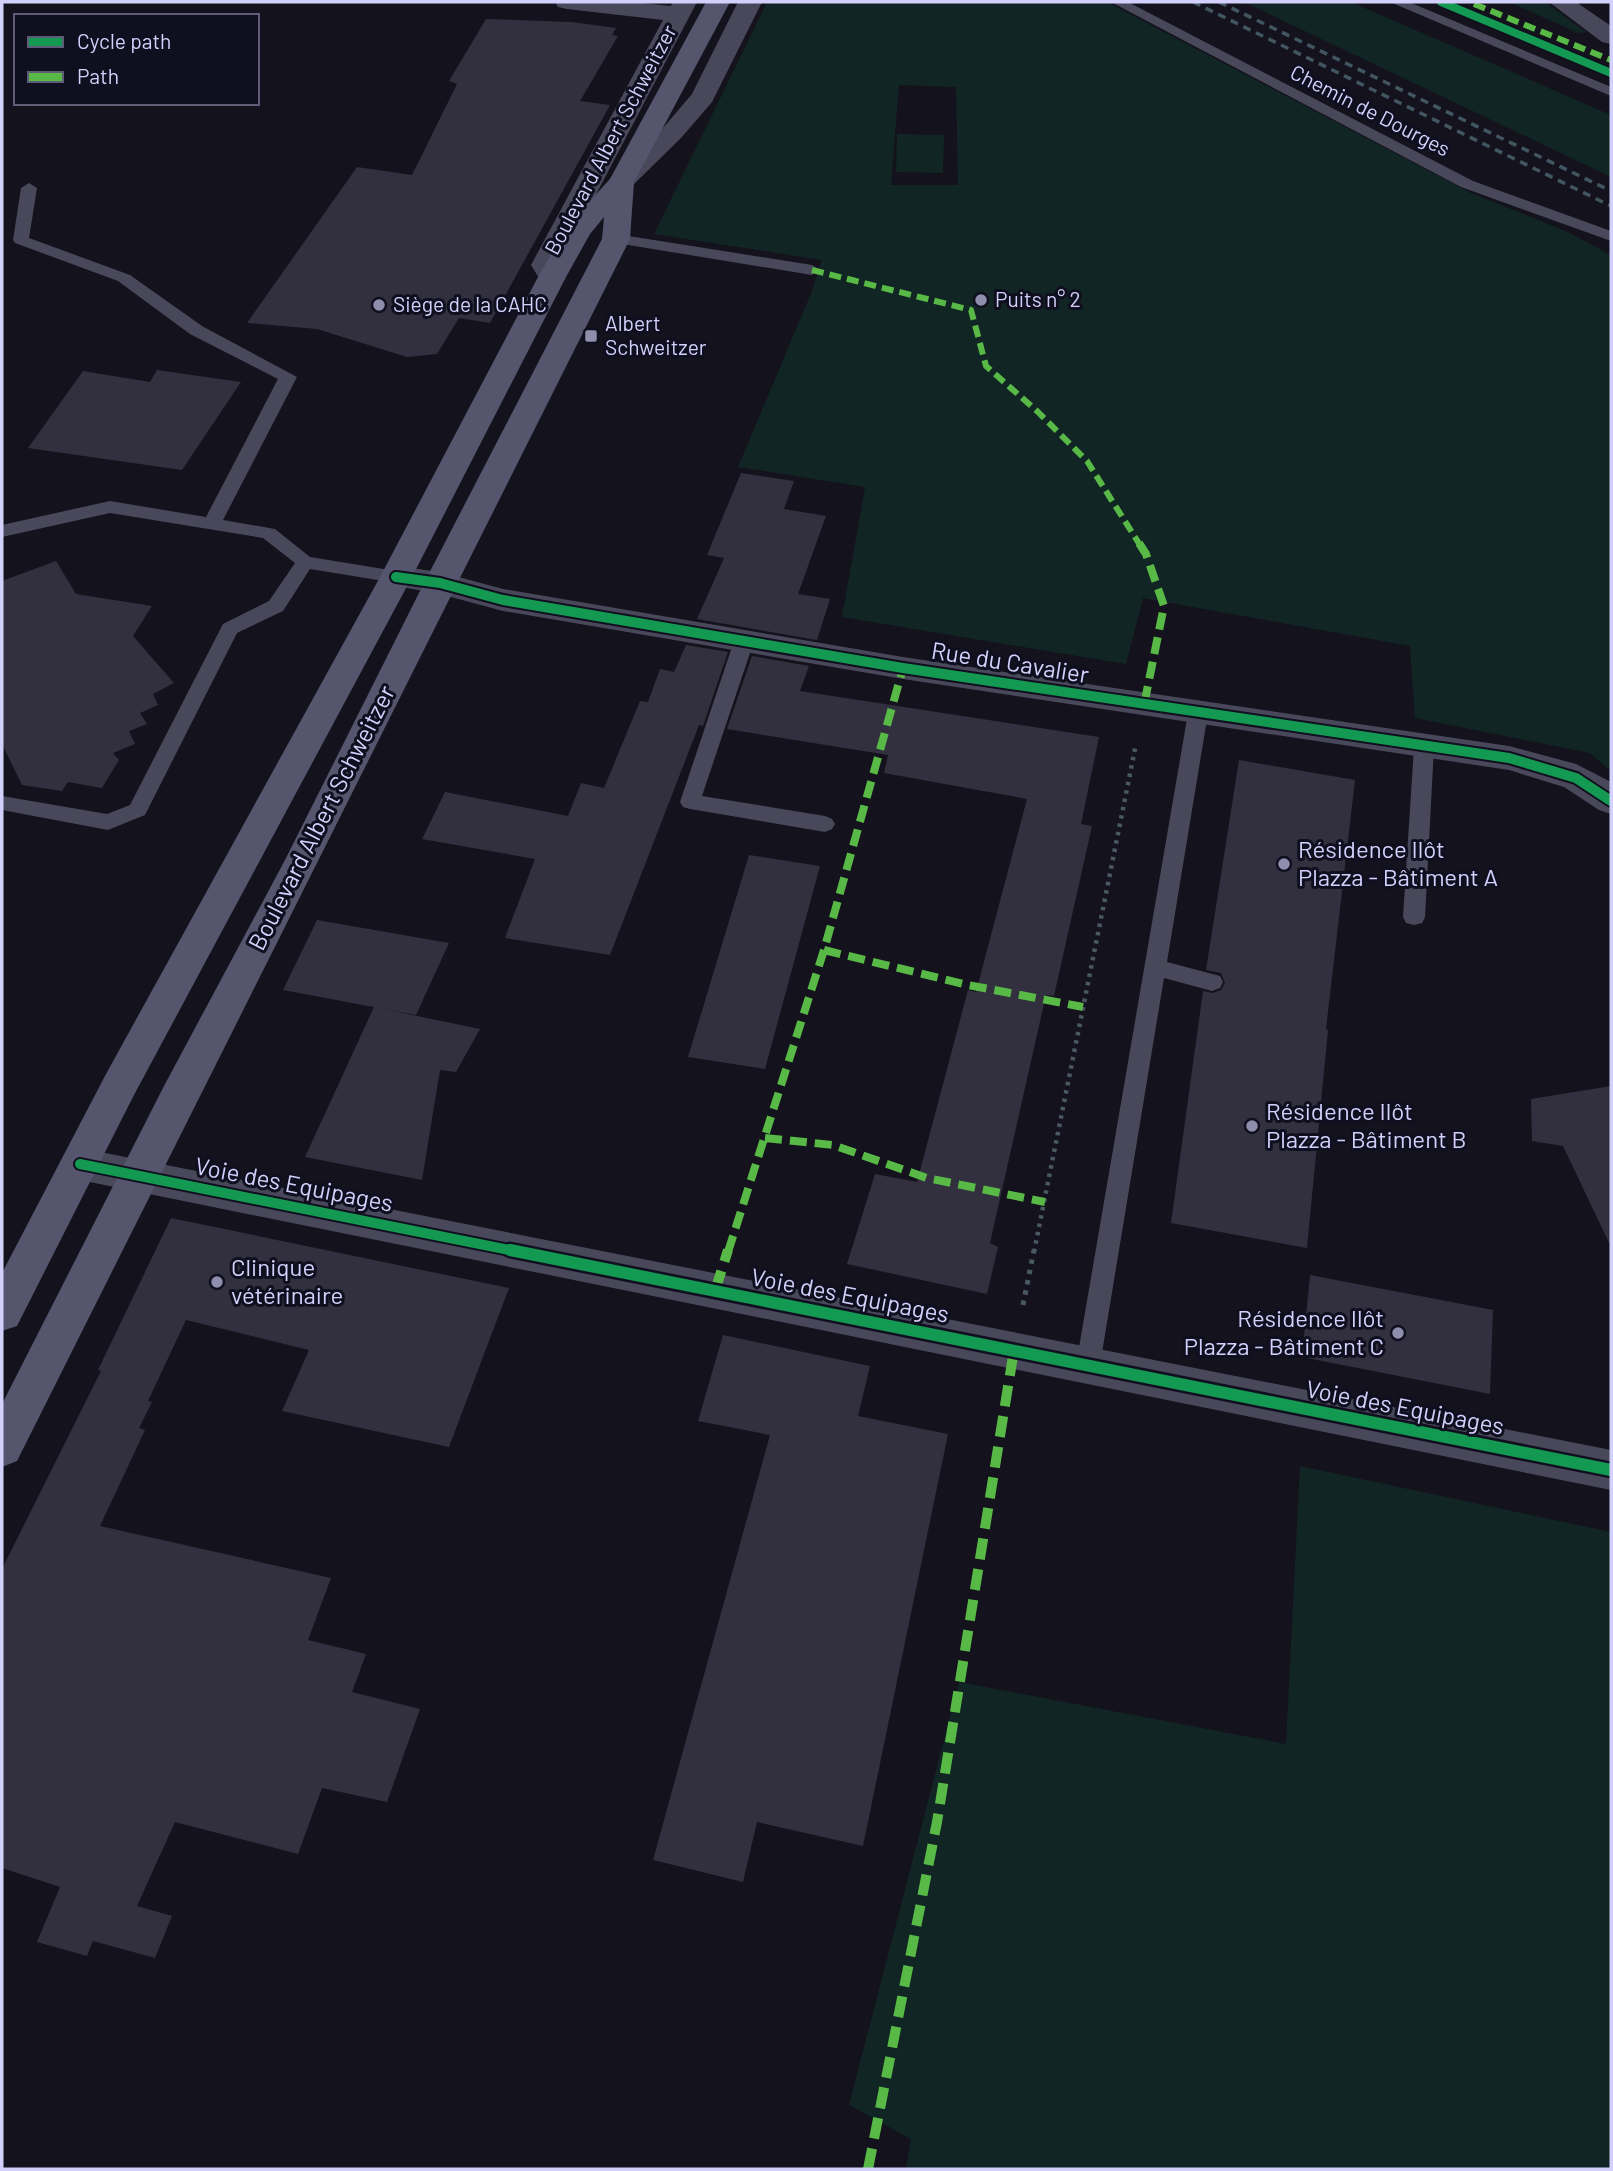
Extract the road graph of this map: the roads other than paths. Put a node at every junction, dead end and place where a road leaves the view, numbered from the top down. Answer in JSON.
{"nodes":[{"id":1,"x":567,"y":2,"type":"edge"},
{"id":2,"x":718,"y":2,"type":"edge"},
{"id":3,"x":750,"y":2,"type":"edge"},
{"id":4,"x":1118,"y":2,"type":"edge"},
{"id":5,"x":1397,"y":2,"type":"edge"},
{"id":6,"x":1561,"y":2,"type":"edge"},
{"id":7,"x":681,"y":8,"type":"edge"},
{"id":8,"x":1611,"y":37,"type":"edge"},
{"id":9,"x":1611,"y":92,"type":"edge"},
{"id":10,"x":621,"y":182,"type":"junction"},
{"id":11,"x":29,"y":188,"type":"dead end"},
{"id":12,"x":1611,"y":236,"type":"edge"},
{"id":13,"x":616,"y":239,"type":"junction"},
{"id":14,"x":812,"y":270,"type":"dead end"},
{"id":15,"x":552,"y":277,"type":"junction"},
{"id":16,"x":212,"y":523,"type":"junction"},
{"id":17,"x":2,"y":531,"type":"edge"},
{"id":18,"x":305,"y":562,"type":"junction"},
{"id":19,"x":396,"y":577,"type":"junction"},
{"id":20,"x":440,"y":583,"type":"junction"},
{"id":21,"x":744,"y":641,"type":"junction"},
{"id":22,"x":1198,"y":713,"type":"junction"},
{"id":23,"x":1424,"y":747,"type":"junction"},
{"id":24,"x":1611,"y":801,"type":"edge"},
{"id":25,"x":2,"y":803,"type":"edge"},
{"id":26,"x":825,"y":824,"type":"dead end"},
{"id":27,"x":1414,"y":917,"type":"dead end"},
{"id":28,"x":1154,"y":967,"type":"junction"},
{"id":29,"x":1212,"y":982,"type":"dead end"},
{"id":30,"x":80,"y":1164,"type":"junction"},
{"id":31,"x":140,"y":1175,"type":"junction"},
{"id":32,"x":2,"y":1313,"type":"edge"},
{"id":33,"x":1088,"y":1365,"type":"junction"},
{"id":34,"x":2,"y":1447,"type":"edge"},
{"id":35,"x":1611,"y":1470,"type":"edge"}],
"edges":[{"from":1,"to":7,"type":"street"},
{"from":2,"to":10,"type":"main road","name":"Boulevard Albert Schweitzer"},
{"from":3,"to":10,"type":"street","name":"Boulevard Albert Schweitzer"},
{"from":4,"to":12,"type":"lane","name":"Chemin de Dourges"},
{"from":5,"to":9,"type":"lane"},
{"from":6,"to":8,"type":"street"},
{"from":7,"to":15,"type":"street","name":"Boulevard Albert Schweitzer"},
{"from":10,"to":13,"type":"main road","name":"Boulevard Albert Schweitzer"},
{"from":10,"to":15,"type":"main road","name":"Boulevard Albert Schweitzer"},
{"from":11,"to":16,"type":"lane"},
{"from":13,"to":14,"type":"lane"},
{"from":13,"to":20,"type":"main road","name":"Boulevard Albert Schweitzer"},
{"from":15,"to":19,"type":"main road","name":"Boulevard Albert Schweitzer"},
{"from":16,"to":17,"type":"lane"},
{"from":16,"to":18,"type":"lane"},
{"from":18,"to":19,"type":"lane"},
{"from":18,"to":25,"type":"lane"},
{"from":19,"to":20,"type":"street","name":"Rue du Cavalier"},
{"from":19,"to":30,"type":"main road","name":"Boulevard Albert Schweitzer"},
{"from":20,"to":21,"type":"street","name":"Rue du Cavalier"},
{"from":20,"to":31,"type":"main road","name":"Boulevard Albert Schweitzer"},
{"from":21,"to":22,"type":"street","name":"Rue du Cavalier"},
{"from":21,"to":26,"type":"lane"},
{"from":22,"to":23,"type":"street","name":"Rue du Cavalier"},
{"from":22,"to":28,"type":"lane"},
{"from":23,"to":24,"type":"street","name":"Rue du Cavalier"},
{"from":23,"to":27,"type":"lane"},
{"from":28,"to":29,"type":"lane"},
{"from":28,"to":33,"type":"lane"},
{"from":30,"to":31,"type":"street","name":"Voie des Equipages"},
{"from":30,"to":32,"type":"main road","name":"Boulevard Albert Schweitzer"},
{"from":31,"to":33,"type":"street","name":"Voie des Equipages"},
{"from":31,"to":34,"type":"main road","name":"Boulevard Albert Schweitzer"},
{"from":33,"to":35,"type":"street","name":"Voie des Equipages"}]}
